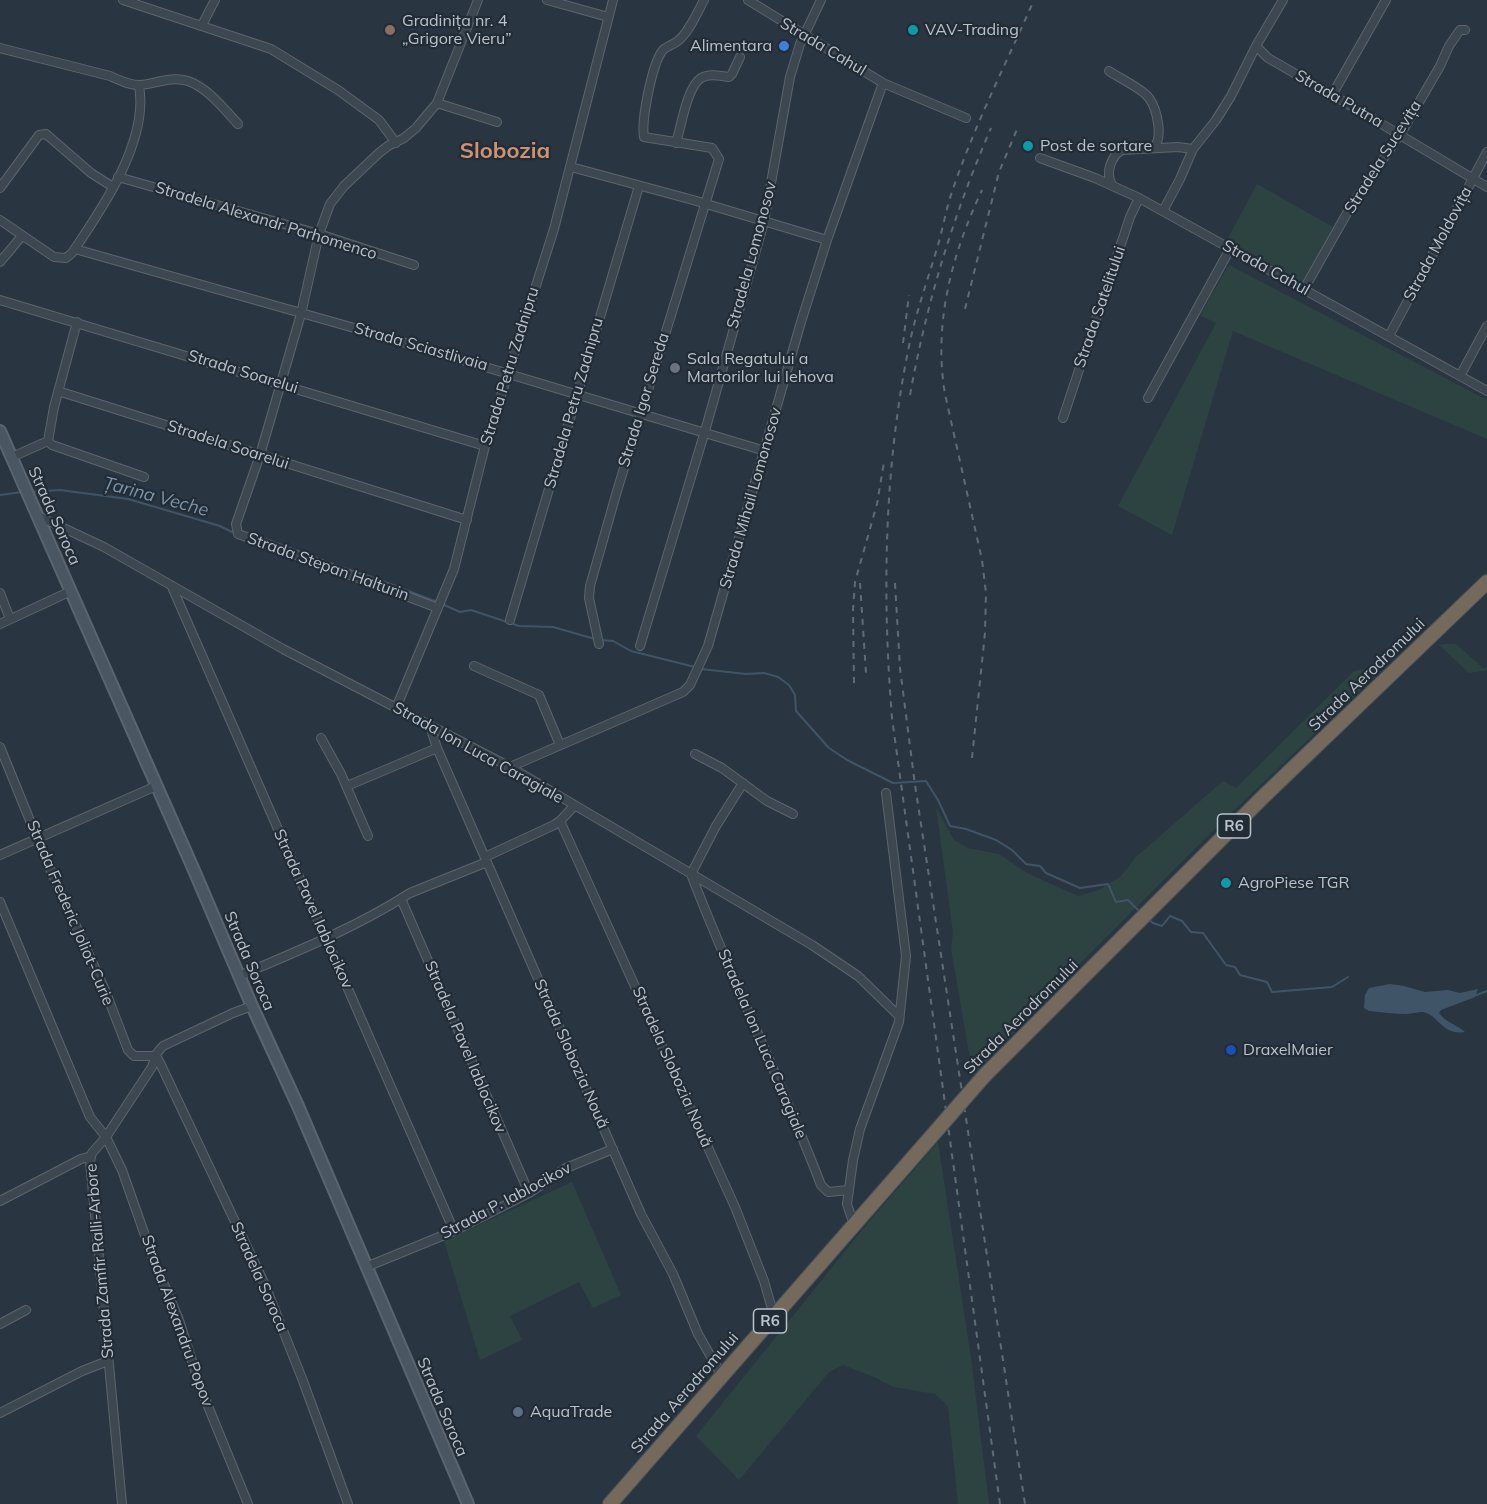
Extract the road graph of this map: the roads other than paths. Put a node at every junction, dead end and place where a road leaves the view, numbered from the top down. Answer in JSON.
{"nodes":[{"id":1,"x":123,"y":0,"type":"edge"},
{"id":2,"x":215,"y":0,"type":"edge"},
{"id":3,"x":478,"y":0,"type":"edge"},
{"id":4,"x":547,"y":0,"type":"edge"},
{"id":5,"x":613,"y":0,"type":"edge"},
{"id":6,"x":704,"y":0,"type":"edge"},
{"id":7,"x":748,"y":0,"type":"edge"},
{"id":8,"x":820,"y":0,"type":"edge"},
{"id":9,"x":1283,"y":0,"type":"edge"},
{"id":10,"x":1386,"y":0,"type":"edge"},
{"id":11,"x":608,"y":17,"type":"junction"},
{"id":12,"x":202,"y":25,"type":"junction"},
{"id":13,"x":1465,"y":30,"type":"dead end"},
{"id":14,"x":804,"y":36,"type":"junction"},
{"id":15,"x":1256,"y":46,"type":"junction"},
{"id":16,"x":0,"y":48,"type":"edge"},
{"id":17,"x":740,"y":57,"type":"dead end"},
{"id":18,"x":1109,"y":71,"type":"dead end"},
{"id":19,"x":883,"y":83,"type":"junction"},
{"id":20,"x":139,"y":86,"type":"junction"},
{"id":21,"x":1332,"y":94,"type":"junction"},
{"id":22,"x":437,"y":103,"type":"junction"},
{"id":23,"x":966,"y":118,"type":"dead end"},
{"id":24,"x":497,"y":122,"type":"dead end"},
{"id":25,"x":238,"y":124,"type":"dead end"},
{"id":26,"x":1399,"y":134,"type":"junction"},
{"id":27,"x":396,"y":143,"type":"junction"},
{"id":28,"x":676,"y":143,"type":"junction"},
{"id":29,"x":1153,"y":148,"type":"junction"},
{"id":30,"x":1193,"y":149,"type":"junction"},
{"id":31,"x":1487,"y":152,"type":"edge"},
{"id":32,"x":1040,"y":158,"type":"dead end"},
{"id":33,"x":571,"y":167,"type":"junction"},
{"id":34,"x":118,"y":177,"type":"junction"},
{"id":35,"x":1473,"y":178,"type":"junction"},
{"id":36,"x":1112,"y":185,"type":"junction"},
{"id":37,"x":639,"y":186,"type":"junction"},
{"id":38,"x":1487,"y":186,"type":"edge"},
{"id":39,"x":112,"y":187,"type":"junction"},
{"id":40,"x":0,"y":188,"type":"edge"},
{"id":41,"x":1139,"y":198,"type":"junction"},
{"id":42,"x":705,"y":204,"type":"junction"},
{"id":43,"x":1163,"y":211,"type":"junction"},
{"id":44,"x":0,"y":220,"type":"edge"},
{"id":45,"x":764,"y":222,"type":"junction"},
{"id":46,"x":319,"y":234,"type":"junction"},
{"id":47,"x":22,"y":236,"type":"junction"},
{"id":48,"x":827,"y":240,"type":"junction"},
{"id":49,"x":75,"y":249,"type":"junction"},
{"id":50,"x":1230,"y":249,"type":"junction"},
{"id":51,"x":0,"y":262,"type":"edge"},
{"id":52,"x":414,"y":265,"type":"dead end"},
{"id":53,"x":1304,"y":289,"type":"junction"},
{"id":54,"x":0,"y":300,"type":"edge"},
{"id":55,"x":301,"y":314,"type":"junction"},
{"id":56,"x":77,"y":322,"type":"junction"},
{"id":57,"x":1487,"y":326,"type":"edge"},
{"id":58,"x":1389,"y":336,"type":"junction"},
{"id":59,"x":507,"y":373,"type":"junction"},
{"id":60,"x":1460,"y":376,"type":"junction"},
{"id":61,"x":281,"y":384,"type":"junction"},
{"id":62,"x":1487,"y":391,"type":"edge"},
{"id":63,"x":58,"y":392,"type":"junction"},
{"id":64,"x":577,"y":394,"type":"junction"},
{"id":65,"x":1148,"y":398,"type":"dead end"},
{"id":66,"x":641,"y":413,"type":"junction"},
{"id":67,"x":1063,"y":418,"type":"dead end"},
{"id":68,"x":0,"y":431,"type":"edge"},
{"id":69,"x":705,"y":431,"type":"junction"},
{"id":70,"x":48,"y":441,"type":"junction"},
{"id":71,"x":485,"y":446,"type":"junction"},
{"id":72,"x":765,"y":451,"type":"junction"},
{"id":73,"x":260,"y":455,"type":"junction"},
{"id":74,"x":12,"y":457,"type":"junction"},
{"id":75,"x":144,"y":477,"type":"dead end"},
{"id":76,"x":39,"y":517,"type":"junction"},
{"id":77,"x":467,"y":520,"type":"junction"},
{"id":78,"x":1487,"y":572,"type":"edge"},
{"id":79,"x":172,"y":587,"type":"junction"},
{"id":80,"x":1484,"y":587,"type":"edge"},
{"id":81,"x":71,"y":591,"type":"junction"},
{"id":82,"x":0,"y":593,"type":"edge"},
{"id":83,"x":438,"y":608,"type":"junction"},
{"id":84,"x":10,"y":619,"type":"junction"},
{"id":85,"x":510,"y":620,"type":"dead end"},
{"id":86,"x":0,"y":624,"type":"edge"},
{"id":87,"x":599,"y":644,"type":"dead end"},
{"id":88,"x":640,"y":646,"type":"dead end"},
{"id":89,"x":474,"y":666,"type":"dead end"},
{"id":90,"x":396,"y":708,"type":"junction"},
{"id":91,"x":430,"y":726,"type":"junction"},
{"id":92,"x":321,"y":738,"type":"dead end"},
{"id":93,"x":560,"y":745,"type":"junction"},
{"id":94,"x":0,"y":747,"type":"edge"},
{"id":95,"x":437,"y":748,"type":"junction"},
{"id":96,"x":695,"y":754,"type":"dead end"},
{"id":97,"x":510,"y":767,"type":"junction"},
{"id":98,"x":743,"y":783,"type":"junction"},
{"id":99,"x":156,"y":786,"type":"junction"},
{"id":100,"x":347,"y":786,"type":"junction"},
{"id":101,"x":886,"y":793,"type":"dead end"},
{"id":102,"x":574,"y":806,"type":"junction"},
{"id":103,"x":793,"y":814,"type":"dead end"},
{"id":104,"x":561,"y":821,"type":"junction"},
{"id":105,"x":368,"y":836,"type":"dead end"},
{"id":106,"x":38,"y":838,"type":"junction"},
{"id":107,"x":0,"y":855,"type":"edge"},
{"id":108,"x":486,"y":859,"type":"junction"},
{"id":109,"x":691,"y":874,"type":"junction"},
{"id":110,"x":402,"y":901,"type":"junction"},
{"id":111,"x":0,"y":902,"type":"edge"},
{"id":112,"x":327,"y":938,"type":"junction"},
{"id":113,"x":239,"y":976,"type":"junction"},
{"id":114,"x":252,"y":1006,"type":"junction"},
{"id":115,"x":900,"y":1016,"type":"junction"},
{"id":116,"x":156,"y":1056,"type":"junction"},
{"id":117,"x":106,"y":1137,"type":"junction"},
{"id":118,"x":613,"y":1149,"type":"junction"},
{"id":119,"x":91,"y":1156,"type":"junction"},
{"id":120,"x":849,"y":1190,"type":"junction"},
{"id":121,"x":529,"y":1193,"type":"junction"},
{"id":122,"x":0,"y":1201,"type":"edge"},
{"id":123,"x":854,"y":1225,"type":"junction"},
{"id":124,"x":454,"y":1231,"type":"junction"},
{"id":125,"x":366,"y":1267,"type":"junction"},
{"id":126,"x":26,"y":1310,"type":"dead end"},
{"id":127,"x":774,"y":1316,"type":"junction"},
{"id":128,"x":0,"y":1324,"type":"edge"},
{"id":129,"x":108,"y":1360,"type":"junction"},
{"id":130,"x":722,"y":1376,"type":"junction"},
{"id":131,"x":0,"y":1413,"type":"edge"},
{"id":132,"x":122,"y":1504,"type":"edge"},
{"id":133,"x":248,"y":1504,"type":"edge"},
{"id":134,"x":348,"y":1504,"type":"edge"},
{"id":135,"x":468,"y":1504,"type":"edge"},
{"id":136,"x":610,"y":1504,"type":"edge"}],
"edges":[{"from":1,"to":12,"type":"street"},
{"from":2,"to":12,"type":"street"},
{"from":3,"to":22,"type":"street"},
{"from":4,"to":11,"type":"street"},
{"from":5,"to":11,"type":"street","name":"Strada Petru Zadnipru"},
{"from":6,"to":28,"type":"street"},
{"from":7,"to":14,"type":"street","name":"Strada Cahul"},
{"from":8,"to":14,"type":"street","name":"Stradela Lomonosov"},
{"from":9,"to":15,"type":"street"},
{"from":10,"to":21,"type":"street"},
{"from":11,"to":33,"type":"street","name":"Strada Petru Zadnipru"},
{"from":12,"to":27,"type":"street"},
{"from":13,"to":26,"type":"street","name":"Stradela Sucevița"},
{"from":14,"to":19,"type":"street","name":"Strada Cahul"},
{"from":14,"to":45,"type":"street","name":"Stradela Lomonosov"},
{"from":15,"to":21,"type":"street","name":"Strada Putna"},
{"from":15,"to":30,"type":"street"},
{"from":16,"to":20,"type":"street"},
{"from":17,"to":28,"type":"street"},
{"from":18,"to":29,"type":"street"},
{"from":19,"to":23,"type":"street","name":"Strada Cahul"},
{"from":19,"to":48,"type":"street","name":"Strada Mihail Lomonosov"},
{"from":20,"to":25,"type":"street"},
{"from":20,"to":34,"type":"street"},
{"from":21,"to":26,"type":"street","name":"Strada Putna"},
{"from":22,"to":24,"type":"street"},
{"from":22,"to":27,"type":"street"},
{"from":26,"to":35,"type":"street","name":"Strada Putna"},
{"from":26,"to":53,"type":"street","name":"Stradela Sucevița"},
{"from":27,"to":46,"type":"street"},
{"from":28,"to":42,"type":"street","name":"Strada Igor Sereda"},
{"from":29,"to":30,"type":"street"},
{"from":29,"to":36,"type":"street"},
{"from":30,"to":43,"type":"street"},
{"from":31,"to":35,"type":"street","name":"Strada Moldovița"},
{"from":32,"to":36,"type":"street","name":"Strada Cahul"},
{"from":33,"to":37,"type":"street"},
{"from":33,"to":59,"type":"street","name":"Strada Petru Zadnipru"},
{"from":34,"to":39,"type":"street"},
{"from":34,"to":46,"type":"street","name":"Stradela Alexandr Parhomenco"},
{"from":35,"to":38,"type":"street","name":"Strada Putna"},
{"from":35,"to":58,"type":"street","name":"Strada Moldovița"},
{"from":36,"to":41,"type":"street","name":"Strada Cahul"},
{"from":37,"to":42,"type":"street"},
{"from":37,"to":64,"type":"street","name":"Stradela Petru Zadnipru"},
{"from":39,"to":40,"type":"street"},
{"from":39,"to":49,"type":"street"},
{"from":41,"to":43,"type":"street","name":"Strada Cahul"},
{"from":41,"to":67,"type":"street","name":"Strada Satelitului"},
{"from":42,"to":45,"type":"street"},
{"from":42,"to":66,"type":"street","name":"Strada Igor Sereda"},
{"from":43,"to":50,"type":"street","name":"Strada Cahul"},
{"from":44,"to":47,"type":"street"},
{"from":45,"to":48,"type":"street"},
{"from":45,"to":69,"type":"street","name":"Stradela Lomonosov"},
{"from":46,"to":52,"type":"street","name":"Stradela Alexandr Parhomenco"},
{"from":46,"to":55,"type":"street"},
{"from":47,"to":49,"type":"street"},
{"from":47,"to":51,"type":"street"},
{"from":48,"to":72,"type":"street","name":"Strada Mihail Lomonosov"},
{"from":49,"to":55,"type":"street","name":"Strada Sciastlivaia"},
{"from":50,"to":53,"type":"street","name":"Strada Cahul"},
{"from":50,"to":65,"type":"street"},
{"from":53,"to":58,"type":"street","name":"Strada Cahul"},
{"from":54,"to":56,"type":"street","name":"Strada Soarelui"},
{"from":55,"to":59,"type":"street","name":"Strada Sciastlivaia"},
{"from":55,"to":61,"type":"street"},
{"from":56,"to":61,"type":"street","name":"Strada Soarelui"},
{"from":56,"to":63,"type":"street"},
{"from":57,"to":60,"type":"street"},
{"from":58,"to":60,"type":"street","name":"Strada Cahul"},
{"from":59,"to":64,"type":"street","name":"Strada Sciastlivaia"},
{"from":59,"to":71,"type":"street","name":"Strada Petru Zadnipru"},
{"from":60,"to":62,"type":"street","name":"Strada Cahul"},
{"from":61,"to":71,"type":"street","name":"Strada Soarelui"},
{"from":61,"to":73,"type":"street"},
{"from":63,"to":70,"type":"street"},
{"from":63,"to":73,"type":"street","name":"Stradela Soarelui"},
{"from":64,"to":66,"type":"street","name":"Strada Sciastlivaia"},
{"from":64,"to":85,"type":"street","name":"Stradela Petru Zadnipru"},
{"from":66,"to":69,"type":"street","name":"Strada Sciastlivaia"},
{"from":66,"to":87,"type":"street","name":"Strada Igor Sereda"},
{"from":68,"to":74,"type":"street","name":"Strada Soroca"},
{"from":69,"to":72,"type":"street","name":"Strada Sciastlivaia"},
{"from":69,"to":88,"type":"street","name":"Stradela Lomonosov"},
{"from":70,"to":74,"type":"street"},
{"from":70,"to":75,"type":"street"},
{"from":71,"to":77,"type":"street","name":"Strada Petru Zadnipru"},
{"from":72,"to":93,"type":"street","name":"Strada Mihail Lomonosov"},
{"from":73,"to":77,"type":"street","name":"Stradela Soarelui"},
{"from":73,"to":83,"type":"street","name":"Strada Stepan Halturin"},
{"from":74,"to":76,"type":"street","name":"Strada Soroca"},
{"from":76,"to":79,"type":"street","name":"Strada Ion Luca Caragiale"},
{"from":76,"to":81,"type":"street","name":"Strada Soroca"},
{"from":77,"to":83,"type":"street","name":"Strada Petru Zadnipru"},
{"from":78,"to":80,"type":"highway"},
{"from":79,"to":90,"type":"street","name":"Strada Ion Luca Caragiale"},
{"from":79,"to":112,"type":"street","name":"Strada Pavel Iablocikov"},
{"from":80,"to":123,"type":"highway","name":"Strada Aerodromului","number":"R6","bridge":true},
{"from":81,"to":84,"type":"street"},
{"from":81,"to":99,"type":"street","name":"Strada Soroca"},
{"from":82,"to":84,"type":"street"},
{"from":83,"to":90,"type":"street","name":"Strada Petru Zadnipru"},
{"from":84,"to":86,"type":"street"},
{"from":89,"to":93,"type":"street"},
{"from":90,"to":91,"type":"street","name":"Strada Ion Luca Caragiale"},
{"from":91,"to":95,"type":"street","name":"Strada Slobozia Nouă"},
{"from":91,"to":97,"type":"street","name":"Strada Ion Luca Caragiale"},
{"from":92,"to":100,"type":"street"},
{"from":93,"to":97,"type":"street","name":"Strada Mihail Lomonosov"},
{"from":94,"to":106,"type":"street","name":"Strada Frederic Joliot-Curie"},
{"from":95,"to":100,"type":"street"},
{"from":95,"to":108,"type":"street","name":"Strada Slobozia Nouă"},
{"from":96,"to":98,"type":"street"},
{"from":97,"to":102,"type":"street","name":"Strada Ion Luca Caragiale"},
{"from":98,"to":103,"type":"street"},
{"from":98,"to":109,"type":"street"},
{"from":99,"to":106,"type":"street"},
{"from":99,"to":113,"type":"street","name":"Strada Soroca"},
{"from":100,"to":105,"type":"street"},
{"from":101,"to":115,"type":"street"},
{"from":102,"to":104,"type":"street"},
{"from":102,"to":109,"type":"street","name":"Strada Ion Luca Caragiale"},
{"from":104,"to":108,"type":"street"},
{"from":104,"to":127,"type":"street","name":"Stradela Slobozia Nouă"},
{"from":106,"to":107,"type":"street"},
{"from":106,"to":116,"type":"street","name":"Strada Frederic Joliot-Curie"},
{"from":108,"to":110,"type":"street"},
{"from":108,"to":118,"type":"street","name":"Strada Slobozia Nouă"},
{"from":109,"to":115,"type":"street","name":"Strada Ion Luca Caragiale"},
{"from":109,"to":120,"type":"street","name":"Stradela Ion Luca Caragiale"},
{"from":110,"to":112,"type":"street"},
{"from":110,"to":121,"type":"street","name":"Stradela Pavel Iablocikov"},
{"from":111,"to":117,"type":"street"},
{"from":112,"to":113,"type":"street"},
{"from":112,"to":124,"type":"street","name":"Strada Pavel Iablocikov"},
{"from":113,"to":114,"type":"street","name":"Strada Soroca"},
{"from":114,"to":116,"type":"street"},
{"from":114,"to":125,"type":"street","name":"Strada Soroca"},
{"from":115,"to":120,"type":"street"},
{"from":116,"to":117,"type":"street","name":"Strada Zamfir Ralli-Arbore"},
{"from":116,"to":134,"type":"street","name":"Stradela Sorocа"},
{"from":117,"to":119,"type":"street","name":"Strada Zamfir Ralli-Arbore"},
{"from":117,"to":133,"type":"street","name":"Strada Alexandru Popov"},
{"from":118,"to":121,"type":"street","name":"Strada P. Iablocikov"},
{"from":118,"to":130,"type":"street","name":"Strada Slobozia Nouă"},
{"from":119,"to":122,"type":"street"},
{"from":119,"to":129,"type":"street","name":"Strada Zamfir Ralli-Arbore"},
{"from":120,"to":123,"type":"street"},
{"from":121,"to":124,"type":"street","name":"Strada P. Iablocikov"},
{"from":123,"to":127,"type":"highway","name":"Strada Aerodromului","number":"R6"},
{"from":124,"to":125,"type":"street","name":"Strada P. Iablocikov"},
{"from":125,"to":135,"type":"street","name":"Strada Soroca"},
{"from":126,"to":128,"type":"street"},
{"from":127,"to":130,"type":"highway","name":"Strada Aerodromului","number":"R6"},
{"from":129,"to":131,"type":"street"},
{"from":129,"to":132,"type":"street","name":"Strada Zamfir Ralli-Arbore"},
{"from":130,"to":136,"type":"highway","name":"Strada Aerodromului","number":"R6"}]}
